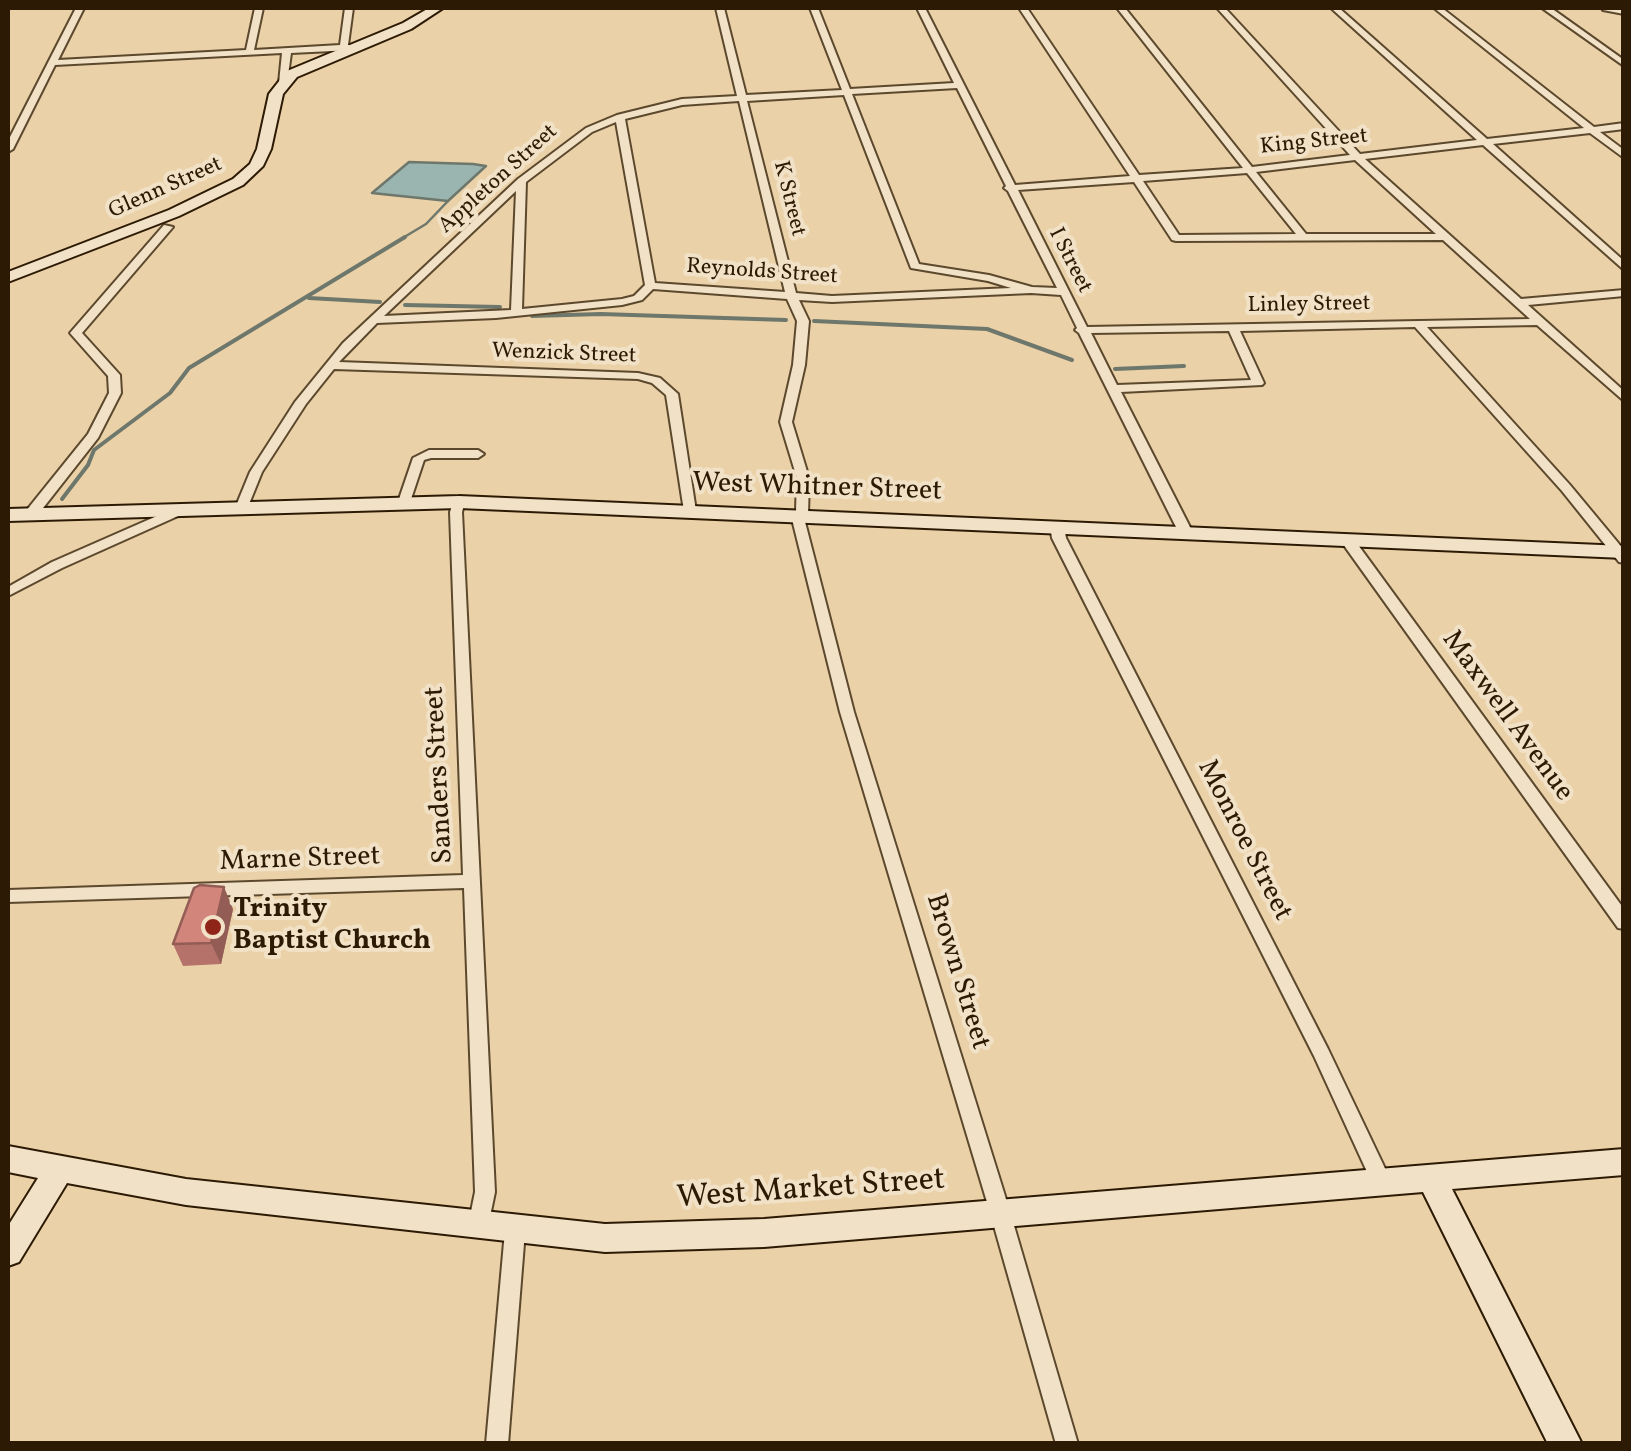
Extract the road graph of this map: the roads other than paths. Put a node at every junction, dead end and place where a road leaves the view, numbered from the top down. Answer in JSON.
{"nodes":[{"id":1,"x":80,"y":8,"type":"edge"},
{"id":2,"x":259,"y":8,"type":"edge"},
{"id":3,"x":349,"y":8,"type":"edge"},
{"id":4,"x":437,"y":8,"type":"edge"},
{"id":5,"x":720,"y":8,"type":"edge"},
{"id":6,"x":814,"y":8,"type":"edge"},
{"id":7,"x":921,"y":8,"type":"edge"},
{"id":8,"x":1023,"y":8,"type":"edge"},
{"id":9,"x":1121,"y":8,"type":"edge"},
{"id":10,"x":1221,"y":8,"type":"edge"},
{"id":11,"x":1335,"y":8,"type":"edge"},
{"id":12,"x":1438,"y":8,"type":"edge"},
{"id":13,"x":1546,"y":8,"type":"edge"},
{"id":14,"x":1606,"y":8,"type":"edge"},
{"id":15,"x":1624,"y":12,"type":"edge"},
{"id":16,"x":348,"y":47,"type":"junction"},
{"id":17,"x":287,"y":51,"type":"junction"},
{"id":18,"x":249,"y":54,"type":"junction"},
{"id":19,"x":51,"y":62,"type":"junction"},
{"id":20,"x":1624,"y":64,"type":"edge"},
{"id":21,"x":283,"y":82,"type":"junction"},
{"id":22,"x":961,"y":85,"type":"junction"},
{"id":23,"x":847,"y":92,"type":"junction"},
{"id":24,"x":742,"y":98,"type":"junction"},
{"id":25,"x":620,"y":117,"type":"junction"},
{"id":26,"x":8,"y":122,"type":"edge"},
{"id":27,"x":22,"y":122,"type":"junction"},
{"id":28,"x":1624,"y":126,"type":"edge"},
{"id":29,"x":1590,"y":130,"type":"junction"},
{"id":30,"x":1486,"y":142,"type":"junction"},
{"id":31,"x":8,"y":150,"type":"edge"},
{"id":32,"x":1624,"y":155,"type":"edge"},
{"id":33,"x":1358,"y":158,"type":"junction"},
{"id":34,"x":1249,"y":170,"type":"junction"},
{"id":35,"x":1138,"y":179,"type":"junction"},
{"id":36,"x":521,"y":181,"type":"junction"},
{"id":37,"x":1009,"y":188,"type":"junction"},
{"id":38,"x":168,"y":227,"type":"dead end"},
{"id":39,"x":1444,"y":236,"type":"junction"},
{"id":40,"x":1303,"y":238,"type":"junction"},
{"id":41,"x":1624,"y":267,"type":"edge"},
{"id":42,"x":8,"y":277,"type":"edge"},
{"id":43,"x":650,"y":286,"type":"junction"},
{"id":44,"x":1031,"y":290,"type":"junction"},
{"id":45,"x":1062,"y":292,"type":"junction"},
{"id":46,"x":1624,"y":293,"type":"edge"},
{"id":47,"x":791,"y":295,"type":"junction"},
{"id":48,"x":1517,"y":304,"type":"junction"},
{"id":49,"x":516,"y":314,"type":"junction"},
{"id":50,"x":377,"y":320,"type":"junction"},
{"id":51,"x":1537,"y":322,"type":"junction"},
{"id":52,"x":1418,"y":324,"type":"junction"},
{"id":53,"x":1233,"y":327,"type":"junction"},
{"id":54,"x":1082,"y":330,"type":"junction"},
{"id":55,"x":330,"y":365,"type":"junction"},
{"id":56,"x":1112,"y":390,"type":"junction"},
{"id":57,"x":1624,"y":398,"type":"edge"},
{"id":58,"x":478,"y":454,"type":"dead end"},
{"id":59,"x":404,"y":502,"type":"junction"},
{"id":60,"x":459,"y":502,"type":"junction"},
{"id":61,"x":242,"y":506,"type":"junction"},
{"id":62,"x":186,"y":508,"type":"junction"},
{"id":63,"x":690,"y":511,"type":"junction"},
{"id":64,"x":8,"y":514,"type":"edge"},
{"id":65,"x":32,"y":514,"type":"junction"},
{"id":66,"x":799,"y":515,"type":"junction"},
{"id":67,"x":1057,"y":526,"type":"junction"},
{"id":68,"x":1186,"y":531,"type":"junction"},
{"id":69,"x":1348,"y":541,"type":"junction"},
{"id":70,"x":1622,"y":554,"type":"edge"},
{"id":71,"x":8,"y":592,"type":"edge"},
{"id":72,"x":474,"y":881,"type":"junction"},
{"id":73,"x":8,"y":896,"type":"edge"},
{"id":74,"x":1624,"y":923,"type":"edge"},
{"id":75,"x":8,"y":1159,"type":"edge"},
{"id":76,"x":1624,"y":1162,"type":"edge"},
{"id":77,"x":60,"y":1170,"type":"junction"},
{"id":78,"x":1431,"y":1177,"type":"junction"},
{"id":79,"x":1381,"y":1181,"type":"junction"},
{"id":80,"x":1000,"y":1212,"type":"junction"},
{"id":81,"x":478,"y":1226,"type":"junction"},
{"id":82,"x":515,"y":1230,"type":"junction"},
{"id":83,"x":8,"y":1252,"type":"edge"},
{"id":84,"x":497,"y":1444,"type":"edge"},
{"id":85,"x":1067,"y":1444,"type":"edge"},
{"id":86,"x":1566,"y":1444,"type":"edge"}],
"edges":[{"from":1,"to":19,"type":"street"},
{"from":2,"to":18,"type":"street"},
{"from":3,"to":16,"type":"street"},
{"from":4,"to":16,"type":"street"},
{"from":5,"to":24,"type":"street","name":"K Street"},
{"from":6,"to":23,"type":"street"},
{"from":7,"to":22,"type":"street","name":"I Street"},
{"from":8,"to":35,"type":"street"},
{"from":9,"to":34,"type":"street"},
{"from":10,"to":33,"type":"street"},
{"from":11,"to":30,"type":"street"},
{"from":12,"to":29,"type":"street"},
{"from":13,"to":20,"type":"street"},
{"from":14,"to":15,"type":"street"},
{"from":16,"to":17,"type":"street"},
{"from":16,"to":21,"type":"street"},
{"from":17,"to":18,"type":"street"},
{"from":17,"to":21,"type":"street","name":"Glenn Street"},
{"from":18,"to":19,"type":"street"},
{"from":19,"to":27,"type":"street"},
{"from":21,"to":42,"type":"street","name":"Glenn Street"},
{"from":22,"to":23,"type":"street","name":"Appleton Street"},
{"from":22,"to":37,"type":"street","name":"I Street"},
{"from":23,"to":24,"type":"street","name":"Appleton Street"},
{"from":23,"to":44,"type":"street"},
{"from":24,"to":25,"type":"street","name":"Appleton Street"},
{"from":24,"to":47,"type":"street","name":"K Street"},
{"from":25,"to":36,"type":"street","name":"Appleton Street"},
{"from":25,"to":43,"type":"street"},
{"from":26,"to":27,"type":"street"},
{"from":27,"to":31,"type":"street"},
{"from":28,"to":29,"type":"street","name":"King Street"},
{"from":29,"to":30,"type":"street","name":"King Street"},
{"from":29,"to":32,"type":"street"},
{"from":30,"to":33,"type":"street","name":"King Street"},
{"from":30,"to":41,"type":"street"},
{"from":33,"to":34,"type":"street","name":"King Street"},
{"from":33,"to":39,"type":"street"},
{"from":34,"to":35,"type":"street","name":"King Street"},
{"from":34,"to":40,"type":"street"},
{"from":35,"to":37,"type":"street","name":"King Street"},
{"from":35,"to":40,"type":"street"},
{"from":36,"to":49,"type":"street"},
{"from":36,"to":50,"type":"street","name":"Appleton Street"},
{"from":37,"to":45,"type":"street","name":"I Street"},
{"from":38,"to":65,"type":"street"},
{"from":39,"to":40,"type":"street"},
{"from":39,"to":48,"type":"street"},
{"from":43,"to":47,"type":"street","name":"Reynolds Street"},
{"from":43,"to":49,"type":"street","name":"Reynolds Street"},
{"from":44,"to":45,"type":"street"},
{"from":44,"to":47,"type":"street","name":"Reynolds Street"},
{"from":45,"to":54,"type":"street","name":"I Street"},
{"from":46,"to":48,"type":"street"},
{"from":47,"to":66,"type":"street","name":"K Street"},
{"from":48,"to":51,"type":"street"},
{"from":49,"to":50,"type":"street","name":"Reynolds Street"},
{"from":50,"to":55,"type":"street","name":"Appleton Street"},
{"from":51,"to":52,"type":"street","name":"Linley Street"},
{"from":51,"to":57,"type":"street"},
{"from":52,"to":53,"type":"street","name":"Linley Street"},
{"from":52,"to":70,"type":"street"},
{"from":53,"to":54,"type":"street","name":"Linley Street"},
{"from":53,"to":56,"type":"street"},
{"from":54,"to":56,"type":"street","name":"I Street"},
{"from":55,"to":61,"type":"street","name":"Appleton Street"},
{"from":55,"to":63,"type":"street","name":"Wenzick Street"},
{"from":56,"to":68,"type":"street","name":"I Street"},
{"from":58,"to":59,"type":"street"},
{"from":59,"to":60,"type":"street","name":"West Whitner Street"},
{"from":59,"to":61,"type":"street","name":"West Whitner Street"},
{"from":60,"to":63,"type":"street","name":"West Whitner Street"},
{"from":60,"to":72,"type":"street","name":"Sanders Street"},
{"from":61,"to":62,"type":"street","name":"West Whitner Street"},
{"from":62,"to":65,"type":"street","name":"West Whitner Street"},
{"from":62,"to":71,"type":"street"},
{"from":63,"to":66,"type":"street","name":"West Whitner Street"},
{"from":64,"to":65,"type":"street","name":"West Whitner Street"},
{"from":66,"to":67,"type":"street","name":"West Whitner Street"},
{"from":66,"to":80,"type":"street","name":"Brown Street"},
{"from":67,"to":68,"type":"street","name":"West Whitner Street"},
{"from":67,"to":79,"type":"street","name":"Monroe Street"},
{"from":68,"to":69,"type":"street","name":"West Whitner Street"},
{"from":69,"to":70,"type":"street","name":"West Whitner Street"},
{"from":69,"to":74,"type":"street","name":"Maxwell Avenue"},
{"from":72,"to":73,"type":"street","name":"Marne Street"},
{"from":72,"to":81,"type":"street","name":"Sanders Street"},
{"from":75,"to":77,"type":"street","name":"West Market Street"},
{"from":76,"to":78,"type":"street","name":"West Market Street"},
{"from":77,"to":81,"type":"street","name":"West Market Street"},
{"from":77,"to":83,"type":"street"},
{"from":78,"to":79,"type":"street","name":"West Market Street"},
{"from":78,"to":86,"type":"street"},
{"from":79,"to":80,"type":"street","name":"West Market Street"},
{"from":80,"to":82,"type":"street","name":"West Market Street"},
{"from":80,"to":85,"type":"street","name":"Brown Street"},
{"from":81,"to":82,"type":"street","name":"West Market Street"},
{"from":82,"to":84,"type":"street"}]}
